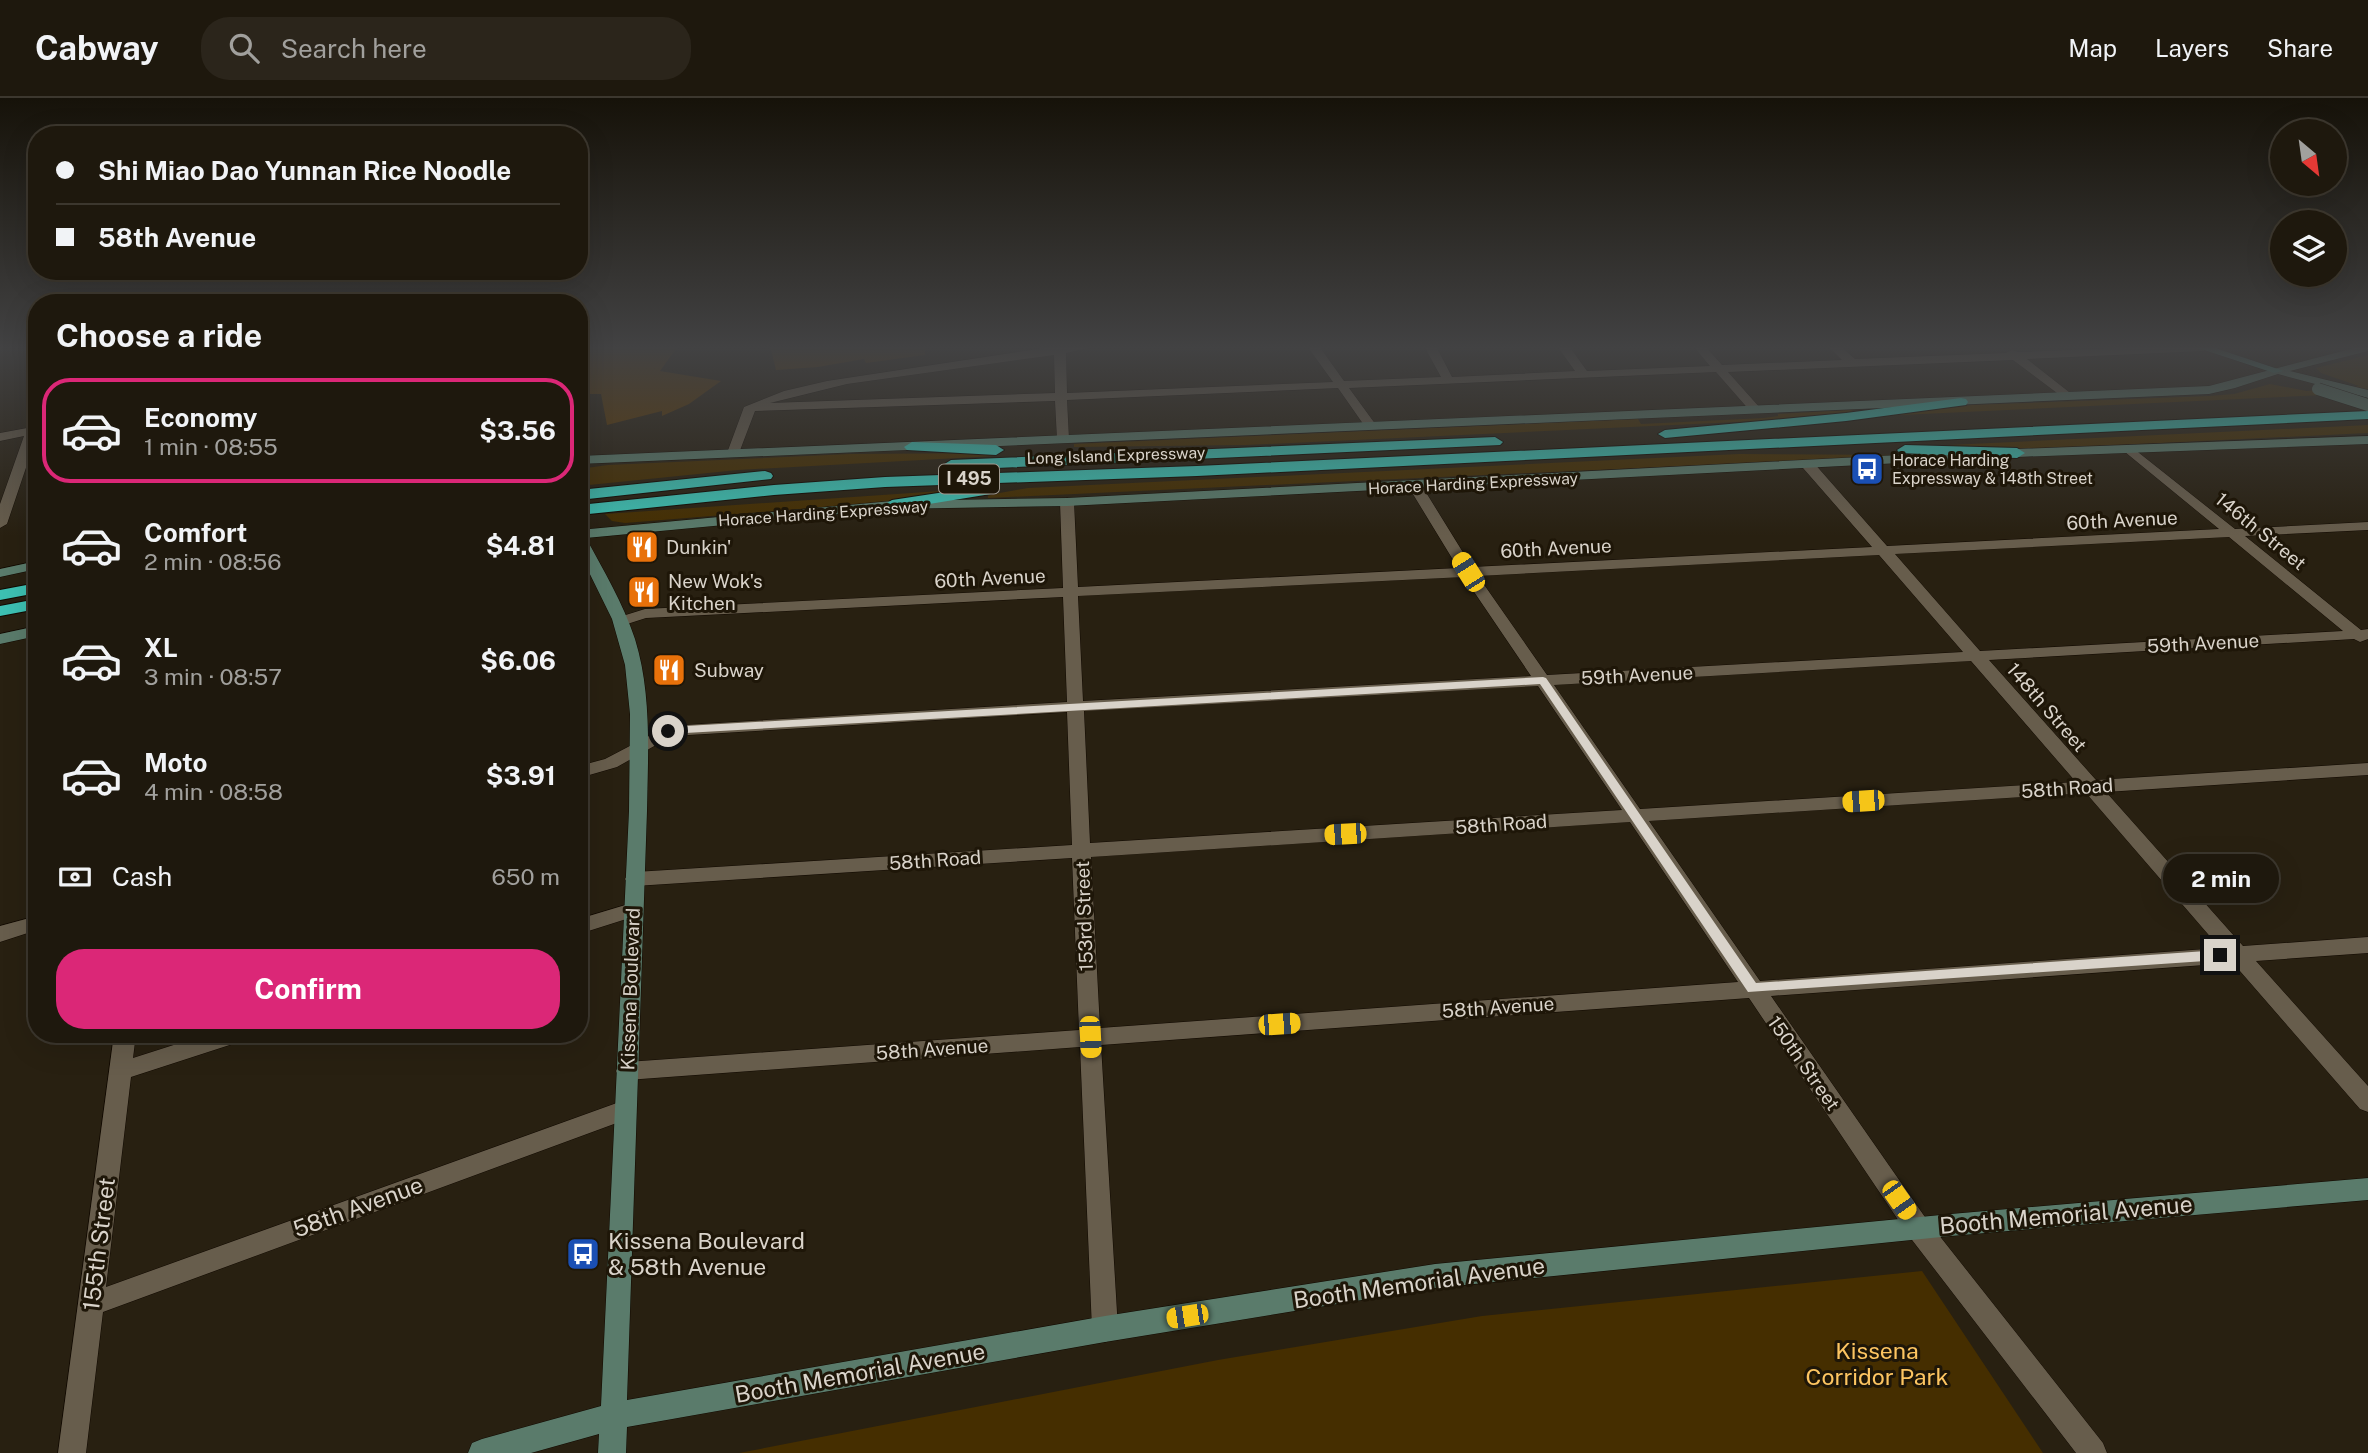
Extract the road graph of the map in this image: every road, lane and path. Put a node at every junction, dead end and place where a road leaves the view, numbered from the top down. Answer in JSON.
{"nodes":[{"id":1,"x":749,"y":409,"type":"edge"},
{"id":2,"x":1061,"y":409,"type":"edge"},
{"id":3,"x":1358,"y":409,"type":"edge"},
{"id":4,"x":1749,"y":409,"type":"edge"},
{"id":5,"x":1906,"y":409,"type":"edge"},
{"id":6,"x":2227,"y":409,"type":"edge"},
{"id":7,"x":2368,"y":415,"type":"edge"},
{"id":8,"x":1370,"y":425,"type":"junction"},
{"id":9,"x":28,"y":432,"type":"edge"},
{"id":10,"x":1665,"y":434,"type":"junction"},
{"id":11,"x":0,"y":437,"type":"edge"},
{"id":12,"x":1063,"y":439,"type":"junction"},
{"id":13,"x":2368,"y":440,"type":"edge"},
{"id":14,"x":28,"y":447,"type":"edge"},
{"id":15,"x":912,"y":447,"type":"junction"},
{"id":16,"x":1682,"y":447,"type":"junction"},
{"id":17,"x":2129,"y":449,"type":"junction"},
{"id":18,"x":1271,"y":452,"type":"junction"},
{"id":19,"x":733,"y":453,"type":"junction"},
{"id":20,"x":2017,"y":453,"type":"junction"},
{"id":21,"x":588,"y":460,"type":"edge"},
{"id":22,"x":1808,"y":465,"type":"junction"},
{"id":23,"x":1197,"y":471,"type":"junction"},
{"id":24,"x":1415,"y":486,"type":"junction"},
{"id":25,"x":588,"y":494,"type":"edge"},
{"id":26,"x":1067,"y":502,"type":"junction"},
{"id":27,"x":892,"y":505,"type":"junction"},
{"id":28,"x":0,"y":524,"type":"edge"},
{"id":29,"x":588,"y":524,"type":"edge"},
{"id":30,"x":588,"y":524,"type":"edge"},
{"id":31,"x":2368,"y":526,"type":"edge"},
{"id":32,"x":2233,"y":533,"type":"junction"},
{"id":33,"x":588,"y":544,"type":"edge"},
{"id":34,"x":1881,"y":552,"type":"junction"},
{"id":35,"x":28,"y":567,"type":"edge"},
{"id":36,"x":1468,"y":572,"type":"junction"},
{"id":37,"x":0,"y":573,"type":"edge"},
{"id":38,"x":28,"y":589,"type":"edge"},
{"id":39,"x":1071,"y":593,"type":"junction"},
{"id":40,"x":0,"y":595,"type":"edge"},
{"id":41,"x":28,"y":606,"type":"edge"},
{"id":42,"x":0,"y":611,"type":"edge"},
{"id":43,"x":621,"y":621,"type":"junction"},
{"id":44,"x":28,"y":633,"type":"edge"},
{"id":45,"x":2364,"y":638,"type":"edge"},
{"id":46,"x":0,"y":639,"type":"edge"},
{"id":47,"x":1974,"y":656,"type":"junction"},
{"id":48,"x":1543,"y":681,"type":"junction"},
{"id":49,"x":1076,"y":707,"type":"junction"},
{"id":50,"x":638,"y":748,"type":"junction"},
{"id":51,"x":588,"y":769,"type":"edge"},
{"id":52,"x":2368,"y":769,"type":"edge"},
{"id":53,"x":2089,"y":787,"type":"junction"},
{"id":54,"x":1635,"y":816,"type":"junction"},
{"id":55,"x":1082,"y":851,"type":"junction"},
{"id":56,"x":635,"y":879,"type":"junction"},
{"id":57,"x":632,"y":910,"type":"junction"},
{"id":58,"x":588,"y":924,"type":"edge"},
{"id":59,"x":28,"y":926,"type":"edge"},
{"id":60,"x":0,"y":934,"type":"edge"},
{"id":61,"x":2368,"y":945,"type":"edge"},
{"id":62,"x":2237,"y":953,"type":"junction"},
{"id":63,"x":1753,"y":989,"type":"junction"},
{"id":64,"x":1090,"y":1037,"type":"junction"},
{"id":65,"x":124,"y":1043,"type":"edge"},
{"id":66,"x":209,"y":1043,"type":"edge"},
{"id":67,"x":120,"y":1071,"type":"junction"},
{"id":68,"x":627,"y":1072,"type":"junction"},
{"id":69,"x":2368,"y":1102,"type":"edge"},
{"id":70,"x":625,"y":1110,"type":"junction"},
{"id":71,"x":2368,"y":1189,"type":"edge"},
{"id":72,"x":1918,"y":1228,"type":"junction"},
{"id":73,"x":91,"y":1304,"type":"junction"},
{"id":74,"x":1105,"y":1329,"type":"junction"},
{"id":75,"x":614,"y":1416,"type":"junction"},
{"id":76,"x":72,"y":1453,"type":"edge"},
{"id":77,"x":482,"y":1453,"type":"edge"},
{"id":78,"x":612,"y":1453,"type":"edge"},
{"id":79,"x":2093,"y":1453,"type":"edge"}],
"edges":[{"from":1,"to":19,"type":"street"},
{"from":2,"to":12,"type":"street"},
{"from":3,"to":8,"type":"street"},
{"from":4,"to":8,"type":"main road"},
{"from":5,"to":10,"type":"highway"},
{"from":6,"to":10,"type":"highway","name":"Long Island Expressway","number":"I 495"},
{"from":7,"to":16,"type":"highway","name":"Long Island Expressway","number":"I 495"},
{"from":8,"to":12,"type":"main road"},
{"from":9,"to":11,"type":"street"},
{"from":10,"to":18,"type":"highway","name":"Long Island Expressway","number":"I 495"},
{"from":12,"to":15,"type":"main road"},
{"from":13,"to":17,"type":"main road","name":"Horace Harding Expressway"},
{"from":14,"to":28,"type":"street"},
{"from":15,"to":18,"type":"highway"},
{"from":15,"to":19,"type":"main road"},
{"from":16,"to":20,"type":"highway"},
{"from":16,"to":23,"type":"highway","name":"Long Island Expressway","number":"I 495"},
{"from":17,"to":20,"type":"main road","name":"Horace Harding Expressway"},
{"from":17,"to":32,"type":"street","name":"146th Street"},
{"from":18,"to":25,"type":"highway","name":"Long Island Expressway","number":"I 495"},
{"from":19,"to":21,"type":"main road"},
{"from":20,"to":22,"type":"main road","name":"Horace Harding Expressway"},
{"from":22,"to":24,"type":"main road","name":"Horace Harding Expressway"},
{"from":22,"to":34,"type":"street","name":"148th Street"},
{"from":23,"to":27,"type":"highway"},
{"from":23,"to":29,"type":"highway","name":"Long Island Expressway","number":"I 495"},
{"from":24,"to":26,"type":"main road","name":"Horace Harding Expressway"},
{"from":24,"to":36,"type":"street","name":"150th Street"},
{"from":26,"to":27,"type":"main road","name":"Horace Harding Expressway"},
{"from":26,"to":39,"type":"street","name":"153rd Street"},
{"from":27,"to":30,"type":"main road","name":"Horace Harding Expressway"},
{"from":31,"to":32,"type":"street","name":"60th Avenue"},
{"from":32,"to":34,"type":"street","name":"60th Avenue"},
{"from":32,"to":45,"type":"street","name":"146th Street"},
{"from":33,"to":43,"type":"main road","name":"Kissena Boulevard"},
{"from":34,"to":36,"type":"street","name":"60th Avenue"},
{"from":34,"to":47,"type":"street","name":"148th Street"},
{"from":35,"to":37,"type":"main road"},
{"from":36,"to":39,"type":"street","name":"60th Avenue"},
{"from":36,"to":48,"type":"street","name":"150th Street"},
{"from":38,"to":40,"type":"highway"},
{"from":39,"to":43,"type":"street","name":"60th Avenue"},
{"from":39,"to":49,"type":"street","name":"153rd Street"},
{"from":41,"to":42,"type":"highway"},
{"from":43,"to":50,"type":"main road","name":"Kissena Boulevard"},
{"from":44,"to":46,"type":"main road"},
{"from":45,"to":47,"type":"street","name":"59th Avenue"},
{"from":47,"to":48,"type":"street","name":"59th Avenue"},
{"from":47,"to":53,"type":"street","name":"148th Street"},
{"from":48,"to":49,"type":"street","name":"59th Avenue"},
{"from":48,"to":54,"type":"street","name":"150th Street"},
{"from":49,"to":50,"type":"street","name":"59th Avenue"},
{"from":49,"to":55,"type":"street","name":"153rd Street"},
{"from":50,"to":51,"type":"street","name":"59th Avenue"},
{"from":50,"to":56,"type":"main road","name":"Kissena Boulevard"},
{"from":52,"to":53,"type":"street","name":"58th Road"},
{"from":53,"to":54,"type":"street","name":"58th Road"},
{"from":53,"to":62,"type":"street","name":"148th Street"},
{"from":54,"to":55,"type":"street","name":"58th Road"},
{"from":54,"to":63,"type":"street","name":"150th Street"},
{"from":55,"to":56,"type":"street","name":"58th Road"},
{"from":55,"to":64,"type":"street","name":"153rd Street"},
{"from":56,"to":57,"type":"main road","name":"Kissena Boulevard"},
{"from":57,"to":58,"type":"street"},
{"from":57,"to":68,"type":"main road","name":"Kissena Boulevard"},
{"from":59,"to":60,"type":"street"},
{"from":61,"to":62,"type":"street","name":"58th Avenue"},
{"from":62,"to":63,"type":"street","name":"58th Avenue"},
{"from":62,"to":69,"type":"street","name":"148th Street"},
{"from":63,"to":64,"type":"street","name":"58th Avenue"},
{"from":63,"to":72,"type":"street","name":"150th Street"},
{"from":64,"to":68,"type":"street","name":"58th Avenue"},
{"from":64,"to":74,"type":"street","name":"153rd Street"},
{"from":65,"to":67,"type":"street","name":"155th Street"},
{"from":66,"to":67,"type":"street"},
{"from":67,"to":73,"type":"street","name":"155th Street"},
{"from":68,"to":70,"type":"main road","name":"Kissena Boulevard"},
{"from":70,"to":73,"type":"street","name":"58th Avenue"},
{"from":70,"to":75,"type":"main road","name":"Kissena Boulevard"},
{"from":71,"to":72,"type":"main road","name":"Booth Memorial Avenue"},
{"from":72,"to":74,"type":"main road","name":"Booth Memorial Avenue"},
{"from":72,"to":79,"type":"street","name":"150th Street"},
{"from":73,"to":76,"type":"street","name":"155th Street"},
{"from":74,"to":75,"type":"main road","name":"Booth Memorial Avenue"},
{"from":75,"to":77,"type":"main road","name":"Booth Memorial Avenue"},
{"from":75,"to":78,"type":"main road","name":"Kissena Boulevard"}]}
